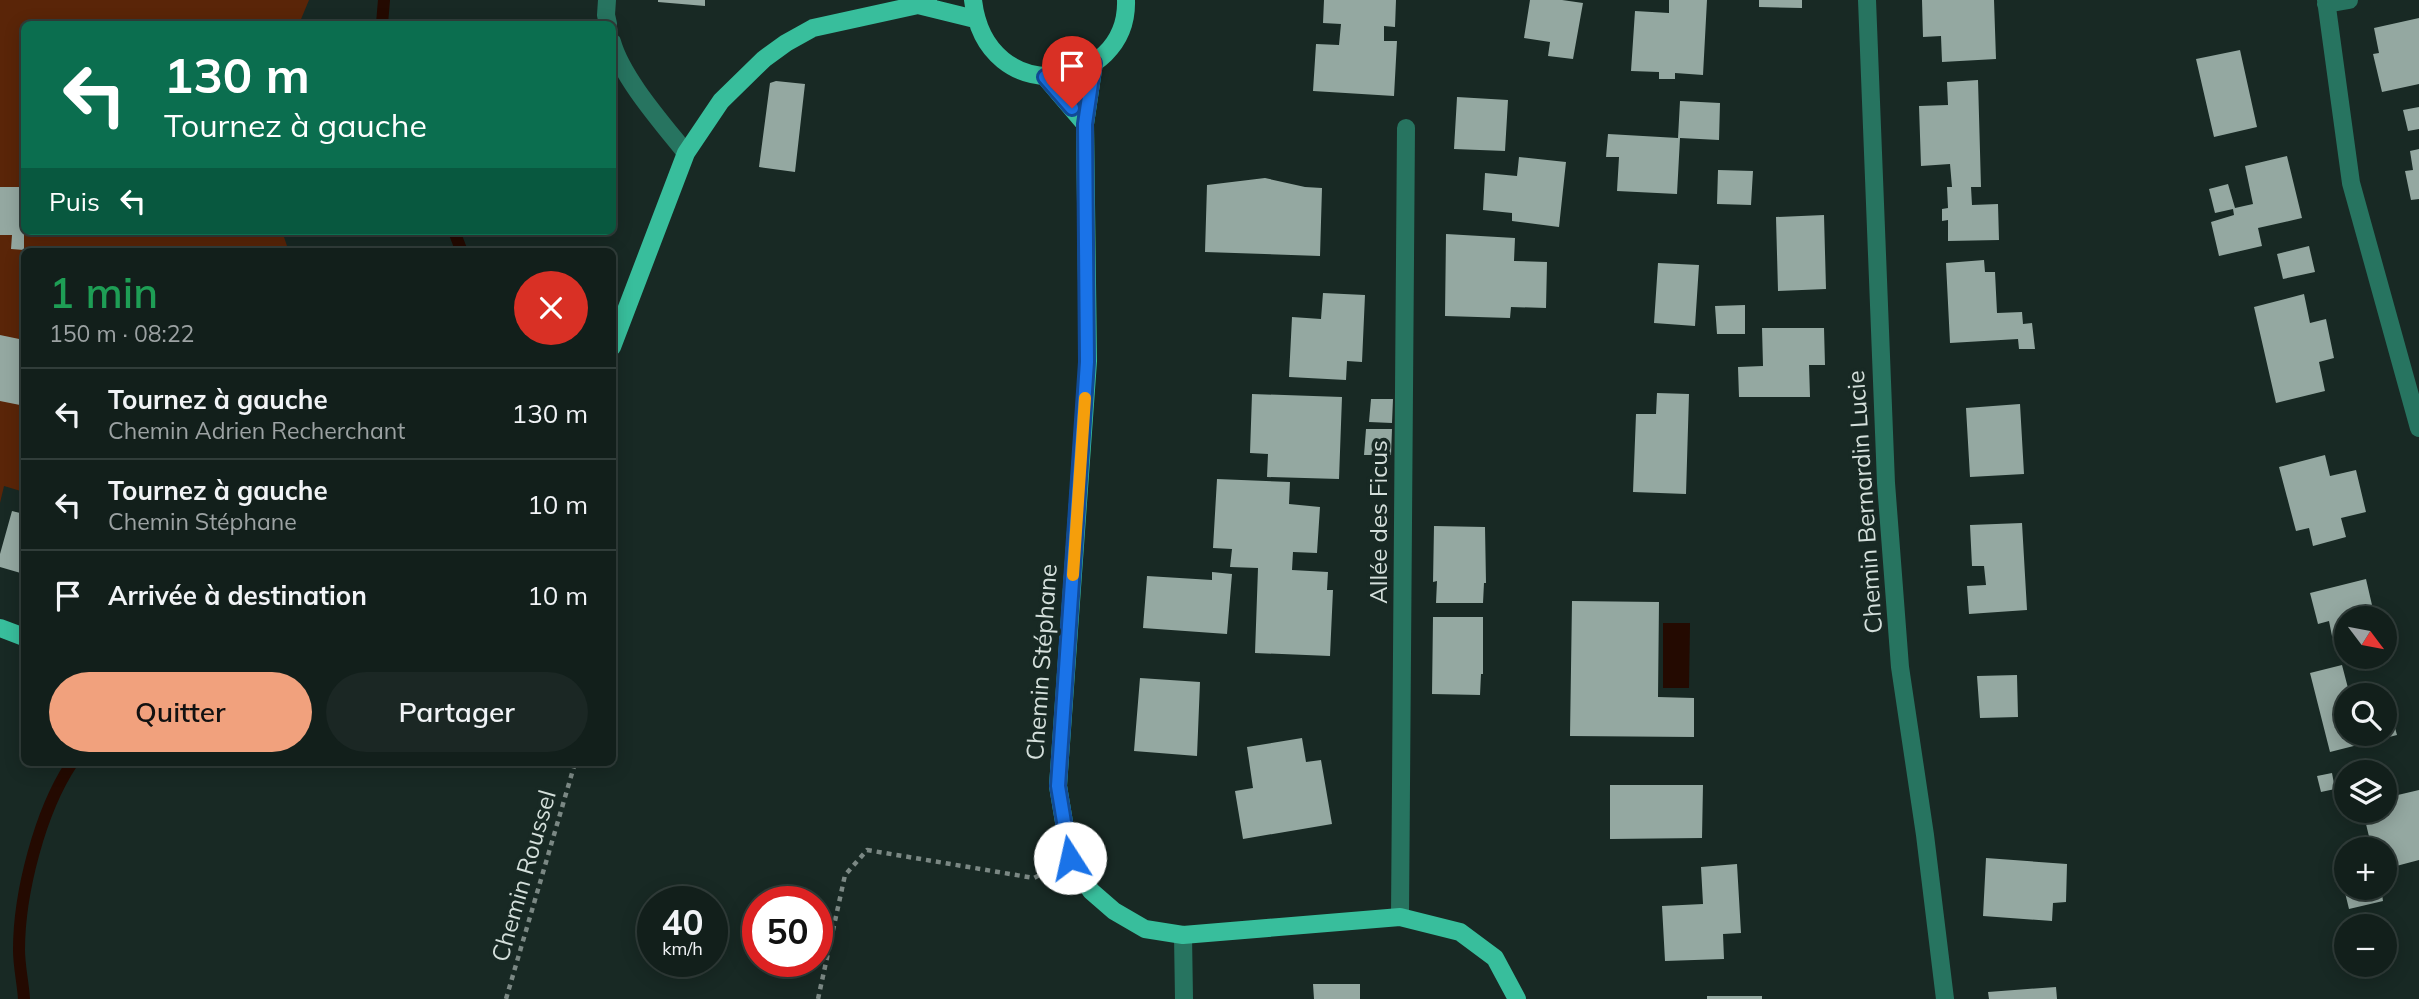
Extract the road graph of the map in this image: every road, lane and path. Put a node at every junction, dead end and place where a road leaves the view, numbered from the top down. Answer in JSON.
{"nodes":[{"id":1,"x":607,"y":0,"type":"edge"},
{"id":2,"x":973,"y":0,"type":"edge"},
{"id":3,"x":1126,"y":0,"type":"edge"},
{"id":4,"x":1867,"y":0,"type":"edge"},
{"id":5,"x":2349,"y":0,"type":"edge"},
{"id":6,"x":923,"y":2,"type":"edge"},
{"id":7,"x":2326,"y":2,"type":"edge"},
{"id":8,"x":975,"y":19,"type":"junction"},
{"id":9,"x":607,"y":21,"type":"edge"},
{"id":10,"x":616,"y":56,"type":"edge"},
{"id":11,"x":1094,"y":63,"type":"junction"},
{"id":12,"x":1045,"y":77,"type":"junction"},
{"id":13,"x":1085,"y":124,"type":"junction"},
{"id":14,"x":1406,"y":128,"type":"dead end"},
{"id":15,"x":686,"y":153,"type":"junction"},
{"id":16,"x":616,"y":337,"type":"edge"},
{"id":17,"x":2419,"y":428,"type":"edge"},
{"id":18,"x":0,"y":628,"type":"edge"},
{"id":19,"x":21,"y":636,"type":"edge"},
{"id":20,"x":574,"y":766,"type":"edge"},
{"id":21,"x":1070,"y":858,"type":"junction"},
{"id":22,"x":1400,"y":917,"type":"junction"},
{"id":23,"x":1183,"y":935,"type":"junction"},
{"id":24,"x":506,"y":999,"type":"edge"},
{"id":25,"x":818,"y":999,"type":"edge"},
{"id":26,"x":1184,"y":999,"type":"edge"},
{"id":27,"x":1517,"y":999,"type":"edge"},
{"id":28,"x":1945,"y":999,"type":"edge"}],
"edges":[{"from":1,"to":9,"type":"street"},
{"from":2,"to":8,"type":"main road"},
{"from":3,"to":11,"type":"main road"},
{"from":4,"to":28,"type":"street","name":"Chemin Bernardin Lucie"},
{"from":5,"to":7,"type":"street"},
{"from":6,"to":8,"type":"main road"},
{"from":6,"to":15,"type":"main road"},
{"from":7,"to":17,"type":"street"},
{"from":8,"to":12,"type":"main road"},
{"from":10,"to":15,"type":"street"},
{"from":11,"to":12,"type":"main road"},
{"from":11,"to":13,"type":"main road","name":"Chemin Stéphane"},
{"from":12,"to":13,"type":"main road"},
{"from":13,"to":21,"type":"main road","name":"Chemin Stéphane"},
{"from":14,"to":22,"type":"street","name":"Allée des Ficus"},
{"from":15,"to":16,"type":"main road"},
{"from":18,"to":19,"type":"main road"},
{"from":20,"to":24,"type":"path","name":"Chemin Roussel"},
{"from":21,"to":23,"type":"main road","name":"Chemin Stéphane"},
{"from":21,"to":25,"type":"path"},
{"from":22,"to":23,"type":"main road","name":"Chemin Stéphane"},
{"from":22,"to":27,"type":"main road","name":"Chemin Stéphane"},
{"from":23,"to":26,"type":"street"}]}
